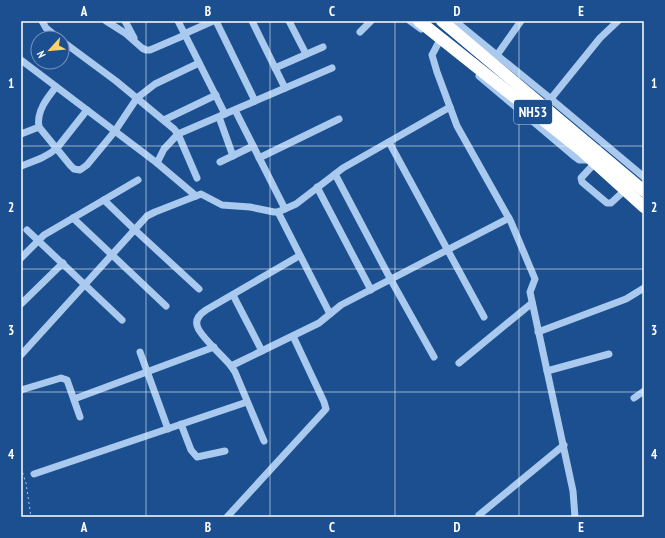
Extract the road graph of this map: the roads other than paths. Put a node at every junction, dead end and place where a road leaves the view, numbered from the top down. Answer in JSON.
{"nodes":[{"id":1,"x":42,"y":21,"type":"edge"},
{"id":2,"x":106,"y":21,"type":"edge"},
{"id":3,"x":124,"y":21,"type":"edge"},
{"id":4,"x":178,"y":21,"type":"edge"},
{"id":5,"x":215,"y":21,"type":"edge"},
{"id":6,"x":252,"y":21,"type":"edge"},
{"id":7,"x":289,"y":21,"type":"edge"},
{"id":8,"x":371,"y":21,"type":"edge"},
{"id":9,"x":410,"y":21,"type":"edge"},
{"id":10,"x":419,"y":21,"type":"edge"},
{"id":11,"x":442,"y":21,"type":"edge"},
{"id":12,"x":455,"y":21,"type":"edge"},
{"id":13,"x":521,"y":21,"type":"edge"},
{"id":14,"x":618,"y":21,"type":"edge"},
{"id":15,"x":48,"y":30,"type":"edge"},
{"id":16,"x":360,"y":32,"type":"dead end"},
{"id":17,"x":184,"y":35,"type":"junction"},
{"id":18,"x":440,"y":40,"type":"junction"},
{"id":19,"x":139,"y":45,"type":"junction"},
{"id":20,"x":323,"y":46,"type":"dead end"},
{"id":21,"x":70,"y":47,"type":"edge"},
{"id":22,"x":306,"y":54,"type":"junction"},
{"id":23,"x":497,"y":55,"type":"junction"},
{"id":24,"x":21,"y":60,"type":"edge"},
{"id":25,"x":199,"y":63,"type":"junction"},
{"id":26,"x":275,"y":68,"type":"junction"},
{"id":27,"x":332,"y":68,"type":"dead end"},
{"id":28,"x":56,"y":87,"type":"junction"},
{"id":29,"x":285,"y":88,"type":"junction"},
{"id":30,"x":216,"y":95,"type":"junction"},
{"id":31,"x":137,"y":98,"type":"junction"},
{"id":32,"x":255,"y":101,"type":"junction"},
{"id":33,"x":548,"y":103,"type":"junction"},
{"id":34,"x":450,"y":107,"type":"junction"},
{"id":35,"x":87,"y":110,"type":"junction"},
{"id":36,"x":235,"y":110,"type":"junction"},
{"id":37,"x":222,"y":116,"type":"junction"},
{"id":38,"x":339,"y":119,"type":"dead end"},
{"id":39,"x":164,"y":120,"type":"junction"},
{"id":40,"x":39,"y":127,"type":"junction"},
{"id":41,"x":115,"y":131,"type":"junction"},
{"id":42,"x":21,"y":134,"type":"edge"},
{"id":43,"x":178,"y":134,"type":"junction"},
{"id":44,"x":389,"y":142,"type":"junction"},
{"id":45,"x":253,"y":146,"type":"junction"},
{"id":46,"x":57,"y":148,"type":"junction"},
{"id":47,"x":232,"y":156,"type":"junction"},
{"id":48,"x":259,"y":158,"type":"junction"},
{"id":49,"x":220,"y":162,"type":"dead end"},
{"id":50,"x":593,"y":162,"type":"junction"},
{"id":51,"x":157,"y":163,"type":"junction"},
{"id":52,"x":21,"y":166,"type":"edge"},
{"id":53,"x":335,"y":174,"type":"junction"},
{"id":54,"x":644,"y":177,"type":"edge"},
{"id":55,"x":197,"y":178,"type":"dead end"},
{"id":56,"x":138,"y":180,"type":"dead end"},
{"id":57,"x":317,"y":187,"type":"junction"},
{"id":58,"x":625,"y":190,"type":"junction"},
{"id":59,"x":644,"y":191,"type":"edge"},
{"id":60,"x":196,"y":196,"type":"junction"},
{"id":61,"x":104,"y":200,"type":"junction"},
{"id":62,"x":644,"y":207,"type":"edge"},
{"id":63,"x":285,"y":209,"type":"junction"},
{"id":64,"x":278,"y":212,"type":"junction"},
{"id":65,"x":73,"y":218,"type":"junction"},
{"id":66,"x":509,"y":218,"type":"junction"},
{"id":67,"x":27,"y":230,"type":"dead end"},
{"id":68,"x":135,"y":230,"type":"junction"},
{"id":69,"x":38,"y":240,"type":"junction"},
{"id":70,"x":448,"y":250,"type":"junction"},
{"id":71,"x":112,"y":255,"type":"junction"},
{"id":72,"x":299,"y":256,"type":"junction"},
{"id":73,"x":21,"y":258,"type":"edge"},
{"id":74,"x":63,"y":263,"type":"junction"},
{"id":75,"x":391,"y":280,"type":"junction"},
{"id":76,"x":85,"y":285,"type":"junction"},
{"id":77,"x":644,"y":288,"type":"edge"},
{"id":78,"x":200,"y":289,"type":"dead end"},
{"id":79,"x":371,"y":290,"type":"junction"},
{"id":80,"x":233,"y":295,"type":"junction"},
{"id":81,"x":532,"y":303,"type":"junction"},
{"id":82,"x":21,"y":304,"type":"edge"},
{"id":83,"x":166,"y":306,"type":"dead end"},
{"id":84,"x":330,"y":314,"type":"junction"},
{"id":85,"x":484,"y":317,"type":"dead end"},
{"id":86,"x":122,"y":320,"type":"dead end"},
{"id":87,"x":538,"y":332,"type":"junction"},
{"id":88,"x":293,"y":336,"type":"junction"},
{"id":89,"x":214,"y":347,"type":"junction"},
{"id":90,"x":262,"y":351,"type":"junction"},
{"id":91,"x":140,"y":352,"type":"dead end"},
{"id":92,"x":21,"y":354,"type":"edge"},
{"id":93,"x":609,"y":354,"type":"dead end"},
{"id":94,"x":434,"y":357,"type":"dead end"},
{"id":95,"x":459,"y":363,"type":"dead end"},
{"id":96,"x":231,"y":366,"type":"junction"},
{"id":97,"x":547,"y":371,"type":"junction"},
{"id":98,"x":148,"y":372,"type":"junction"},
{"id":99,"x":21,"y":390,"type":"edge"},
{"id":100,"x":644,"y":391,"type":"edge"},
{"id":101,"x":634,"y":398,"type":"dead end"},
{"id":102,"x":74,"y":399,"type":"junction"},
{"id":103,"x":247,"y":402,"type":"junction"},
{"id":104,"x":80,"y":417,"type":"dead end"},
{"id":105,"x":181,"y":424,"type":"junction"},
{"id":106,"x":168,"y":428,"type":"junction"},
{"id":107,"x":264,"y":441,"type":"dead end"},
{"id":108,"x":564,"y":445,"type":"junction"},
{"id":109,"x":225,"y":451,"type":"dead end"},
{"id":110,"x":34,"y":474,"type":"dead end"},
{"id":111,"x":479,"y":515,"type":"dead end"},
{"id":112,"x":227,"y":517,"type":"edge"},
{"id":113,"x":575,"y":517,"type":"edge"}],
"edges":[{"from":1,"to":15,"type":"street"},
{"from":2,"to":19,"type":"street"},
{"from":3,"to":19,"type":"street"},
{"from":4,"to":17,"type":"street"},
{"from":5,"to":17,"type":"street"},
{"from":5,"to":32,"type":"street"},
{"from":6,"to":26,"type":"street"},
{"from":7,"to":22,"type":"street"},
{"from":8,"to":16,"type":"street"},
{"from":9,"to":18,"type":"street"},
{"from":10,"to":18,"type":"highway","number":"NH53"},
{"from":11,"to":33,"type":"highway","number":"NH53"},
{"from":12,"to":23,"type":"street"},
{"from":13,"to":23,"type":"street"},
{"from":14,"to":33,"type":"street"},
{"from":17,"to":19,"type":"street"},
{"from":17,"to":25,"type":"street"},
{"from":18,"to":34,"type":"street"},
{"from":18,"to":50,"type":"highway","number":"NH53"},
{"from":20,"to":22,"type":"street"},
{"from":21,"to":31,"type":"street"},
{"from":22,"to":26,"type":"street"},
{"from":23,"to":33,"type":"street"},
{"from":24,"to":28,"type":"street"},
{"from":25,"to":30,"type":"street"},
{"from":25,"to":31,"type":"street"},
{"from":26,"to":29,"type":"street"},
{"from":27,"to":29,"type":"street"},
{"from":28,"to":35,"type":"street"},
{"from":28,"to":40,"type":"street"},
{"from":29,"to":32,"type":"street"},
{"from":30,"to":37,"type":"street"},
{"from":30,"to":39,"type":"street"},
{"from":31,"to":39,"type":"street"},
{"from":31,"to":41,"type":"street"},
{"from":32,"to":36,"type":"street"},
{"from":33,"to":54,"type":"street"},
{"from":33,"to":59,"type":"highway","number":"NH53"},
{"from":34,"to":44,"type":"street"},
{"from":34,"to":66,"type":"street"},
{"from":35,"to":41,"type":"street"},
{"from":35,"to":46,"type":"street"},
{"from":36,"to":37,"type":"street"},
{"from":36,"to":45,"type":"street"},
{"from":37,"to":43,"type":"street"},
{"from":37,"to":47,"type":"street"},
{"from":38,"to":48,"type":"street"},
{"from":39,"to":43,"type":"street"},
{"from":40,"to":42,"type":"street"},
{"from":40,"to":46,"type":"street"},
{"from":41,"to":46,"type":"street"},
{"from":41,"to":51,"type":"street"},
{"from":43,"to":51,"type":"street"},
{"from":43,"to":55,"type":"street"},
{"from":44,"to":53,"type":"street"},
{"from":44,"to":70,"type":"street"},
{"from":45,"to":47,"type":"street"},
{"from":45,"to":48,"type":"street"},
{"from":46,"to":52,"type":"street"},
{"from":47,"to":49,"type":"street"},
{"from":48,"to":63,"type":"street"},
{"from":50,"to":58,"type":"highway","number":"NH53"},
{"from":50,"to":58,"type":"street"},
{"from":51,"to":60,"type":"street"},
{"from":53,"to":57,"type":"street"},
{"from":53,"to":75,"type":"street"},
{"from":56,"to":61,"type":"street"},
{"from":57,"to":63,"type":"street"},
{"from":57,"to":79,"type":"street"},
{"from":58,"to":62,"type":"highway","number":"NH53"},
{"from":60,"to":64,"type":"street"},
{"from":60,"to":68,"type":"street"},
{"from":61,"to":65,"type":"street"},
{"from":61,"to":68,"type":"street"},
{"from":63,"to":64,"type":"street"},
{"from":64,"to":72,"type":"street"},
{"from":65,"to":69,"type":"street"},
{"from":65,"to":71,"type":"street"},
{"from":66,"to":70,"type":"street"},
{"from":66,"to":81,"type":"street"},
{"from":67,"to":69,"type":"street"},
{"from":68,"to":71,"type":"street"},
{"from":68,"to":78,"type":"street"},
{"from":69,"to":73,"type":"street"},
{"from":69,"to":74,"type":"street"},
{"from":70,"to":75,"type":"street"},
{"from":70,"to":85,"type":"street"},
{"from":71,"to":76,"type":"street"},
{"from":71,"to":83,"type":"street"},
{"from":72,"to":80,"type":"street"},
{"from":72,"to":84,"type":"street"},
{"from":74,"to":76,"type":"street"},
{"from":74,"to":82,"type":"street"},
{"from":75,"to":79,"type":"street"},
{"from":75,"to":94,"type":"street"},
{"from":76,"to":86,"type":"street"},
{"from":76,"to":92,"type":"street"},
{"from":77,"to":87,"type":"street"},
{"from":79,"to":84,"type":"street"},
{"from":80,"to":89,"type":"street"},
{"from":80,"to":90,"type":"street"},
{"from":81,"to":87,"type":"street"},
{"from":81,"to":95,"type":"street"},
{"from":84,"to":88,"type":"street"},
{"from":87,"to":97,"type":"street"},
{"from":88,"to":90,"type":"street"},
{"from":88,"to":112,"type":"street"},
{"from":89,"to":96,"type":"street"},
{"from":89,"to":98,"type":"street"},
{"from":90,"to":96,"type":"street"},
{"from":91,"to":98,"type":"street"},
{"from":93,"to":97,"type":"street"},
{"from":96,"to":103,"type":"street"},
{"from":97,"to":108,"type":"street"},
{"from":98,"to":102,"type":"street"},
{"from":98,"to":106,"type":"street"},
{"from":99,"to":102,"type":"street"},
{"from":100,"to":101,"type":"street"},
{"from":102,"to":104,"type":"street"},
{"from":103,"to":105,"type":"street"},
{"from":103,"to":107,"type":"street"},
{"from":105,"to":106,"type":"street"},
{"from":105,"to":109,"type":"street"},
{"from":106,"to":110,"type":"street"},
{"from":108,"to":111,"type":"street"},
{"from":108,"to":113,"type":"street"}]}
